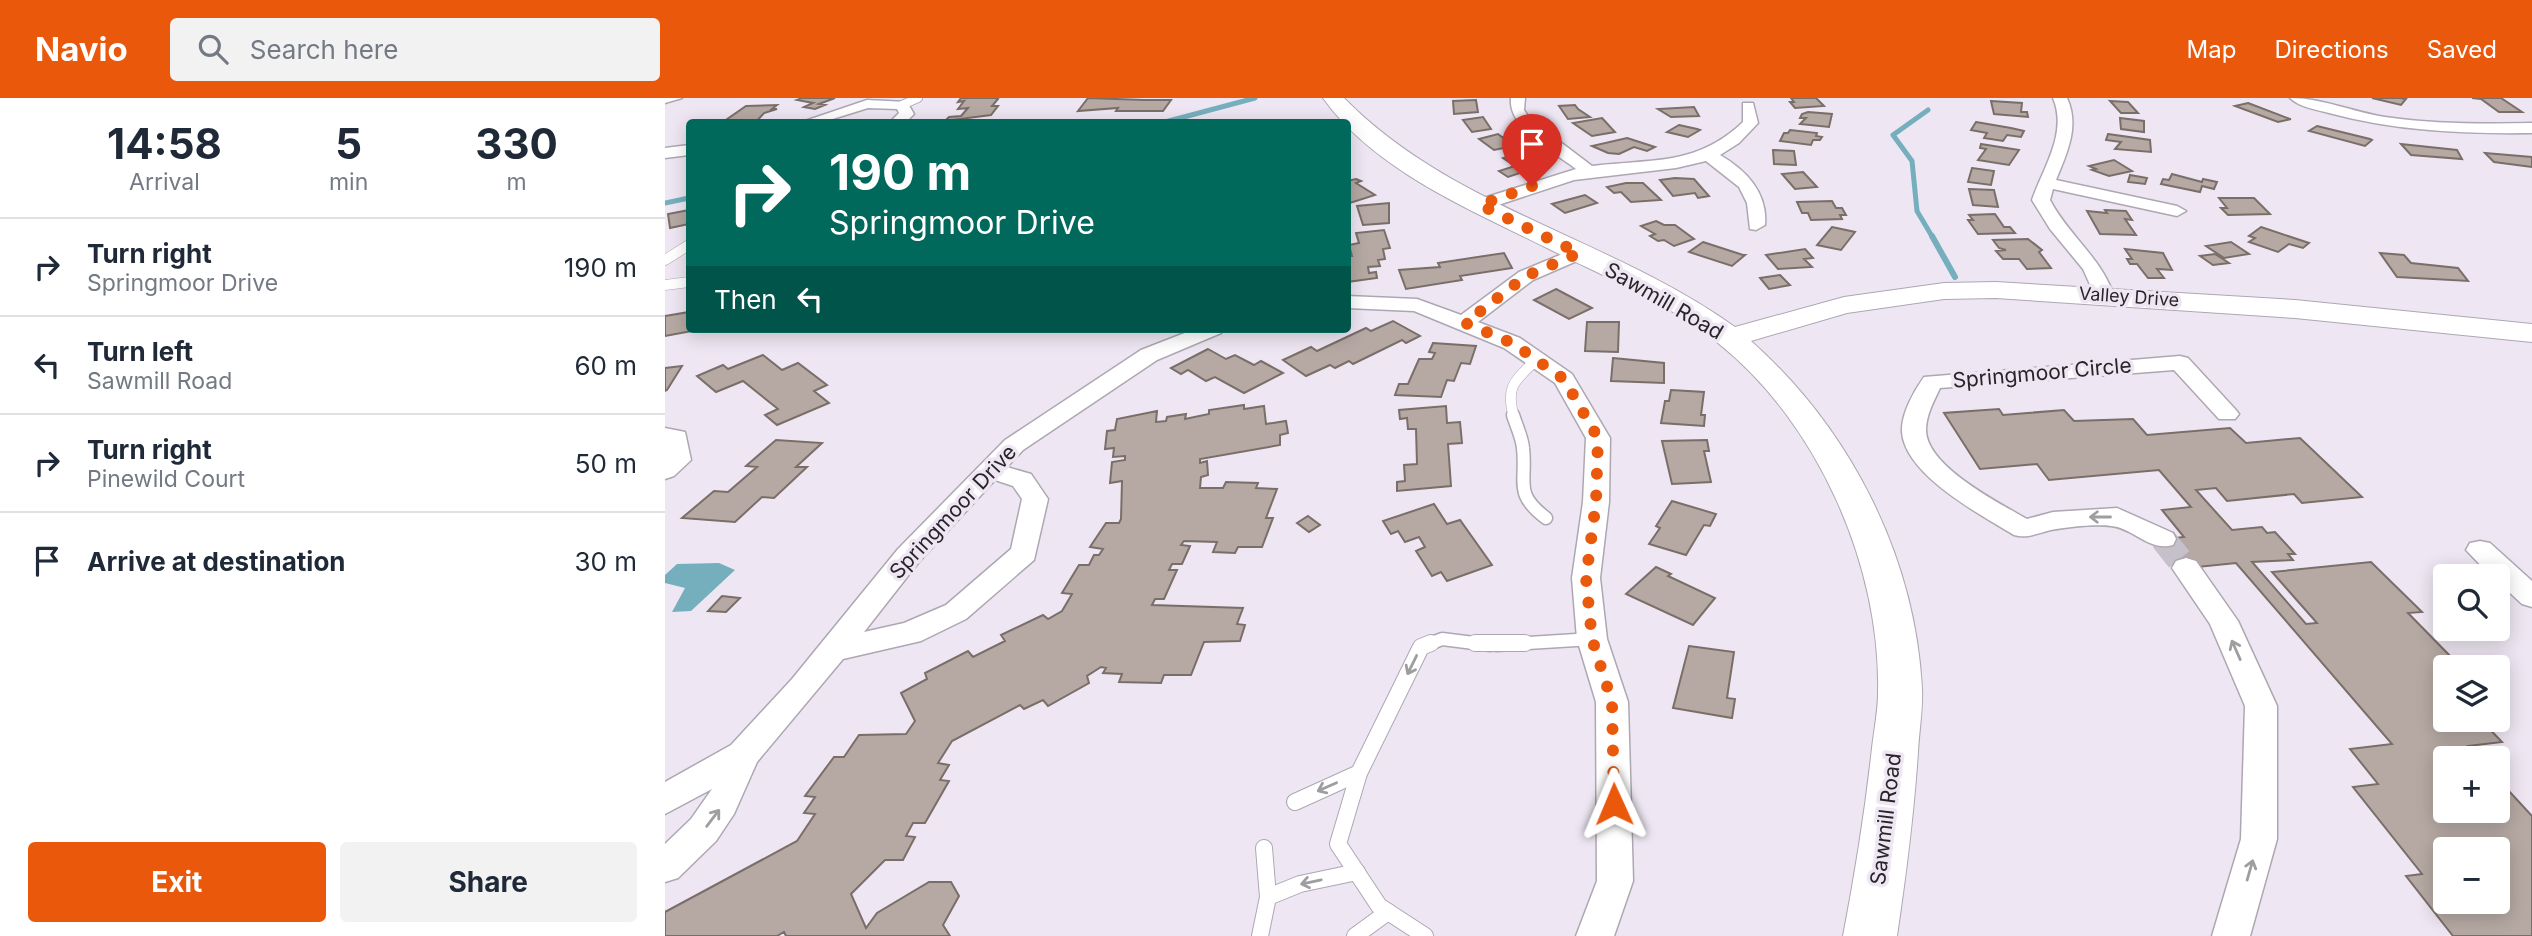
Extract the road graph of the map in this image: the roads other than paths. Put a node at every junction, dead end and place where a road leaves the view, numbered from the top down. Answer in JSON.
{"nodes":[{"id":1,"x":675,"y":98,"type":"edge"},
{"id":2,"x":918,"y":98,"type":"edge"},
{"id":3,"x":1333,"y":98,"type":"edge"},
{"id":4,"x":1518,"y":98,"type":"edge"},
{"id":5,"x":2060,"y":98,"type":"edge"},
{"id":6,"x":2297,"y":98,"type":"edge"},
{"id":7,"x":665,"y":100,"type":"edge"},
{"id":8,"x":877,"y":101,"type":"edge"},
{"id":9,"x":902,"y":106,"type":"junction"},
{"id":10,"x":1748,"y":106,"type":"dead end"},
{"id":11,"x":817,"y":119,"type":"edge"},
{"id":12,"x":901,"y":119,"type":"edge"},
{"id":13,"x":2532,"y":128,"type":"edge"},
{"id":14,"x":686,"y":150,"type":"edge"},
{"id":15,"x":665,"y":153,"type":"edge"},
{"id":16,"x":1711,"y":157,"type":"junction"},
{"id":17,"x":1588,"y":172,"type":"junction"},
{"id":18,"x":2046,"y":183,"type":"junction"},
{"id":19,"x":1480,"y":205,"type":"junction"},
{"id":20,"x":2177,"y":211,"type":"dead end"},
{"id":21,"x":1756,"y":225,"type":"dead end"},
{"id":22,"x":686,"y":247,"type":"edge"},
{"id":23,"x":1579,"y":253,"type":"junction"},
{"id":24,"x":665,"y":260,"type":"edge"},
{"id":25,"x":686,"y":282,"type":"edge"},
{"id":26,"x":665,"y":285,"type":"edge"},
{"id":27,"x":2104,"y":296,"type":"junction"},
{"id":28,"x":1351,"y":302,"type":"edge"},
{"id":29,"x":1465,"y":323,"type":"junction"},
{"id":30,"x":1204,"y":333,"type":"edge"},
{"id":31,"x":2532,"y":333,"type":"edge"},
{"id":32,"x":1730,"y":338,"type":"junction"},
{"id":33,"x":1536,"y":360,"type":"junction"},
{"id":34,"x":2227,"y":414,"type":"dead end"},
{"id":35,"x":665,"y":435,"type":"edge"},
{"id":36,"x":990,"y":470,"type":"junction"},
{"id":37,"x":665,"y":471,"type":"edge"},
{"id":38,"x":1546,"y":518,"type":"dead end"},
{"id":39,"x":2163,"y":540,"type":"tunnel mouth"},
{"id":40,"x":2480,"y":550,"type":"dead end"},
{"id":41,"x":2186,"y":568,"type":"tunnel mouth"},
{"id":42,"x":2532,"y":597,"type":"edge"},
{"id":43,"x":1592,"y":639,"type":"junction"},
{"id":44,"x":834,"y":650,"type":"junction"},
{"id":45,"x":743,"y":755,"type":"junction"},
{"id":46,"x":1359,"y":773,"type":"junction"},
{"id":47,"x":665,"y":799,"type":"edge"},
{"id":48,"x":1295,"y":802,"type":"dead end"},
{"id":49,"x":1264,"y":848,"type":"dead end"},
{"id":50,"x":665,"y":866,"type":"edge"},
{"id":51,"x":1357,"y":872,"type":"junction"},
{"id":52,"x":1268,"y":897,"type":"junction"},
{"id":53,"x":1388,"y":912,"type":"junction"},
{"id":54,"x":1260,"y":936,"type":"edge"},
{"id":55,"x":1355,"y":936,"type":"edge"},
{"id":56,"x":1425,"y":936,"type":"edge"},
{"id":57,"x":1595,"y":936,"type":"edge"},
{"id":58,"x":1870,"y":936,"type":"edge"},
{"id":59,"x":2231,"y":936,"type":"edge"}],
"edges":[{"from":1,"to":7,"type":"street"},
{"from":2,"to":9,"type":"lane"},
{"from":3,"to":19,"type":"street","name":"Sawmill Road"},
{"from":4,"to":17,"type":"street"},
{"from":5,"to":18,"type":"street"},
{"from":6,"to":13,"type":"street"},
{"from":8,"to":9,"type":"street"},
{"from":8,"to":11,"type":"street"},
{"from":9,"to":12,"type":"street"},
{"from":10,"to":16,"type":"street"},
{"from":14,"to":15,"type":"street"},
{"from":16,"to":17,"type":"street"},
{"from":16,"to":21,"type":"street"},
{"from":17,"to":19,"type":"street"},
{"from":18,"to":20,"type":"street"},
{"from":18,"to":27,"type":"street"},
{"from":19,"to":23,"type":"street","name":"Sawmill Road"},
{"from":22,"to":24,"type":"lane"},
{"from":23,"to":29,"type":"street"},
{"from":23,"to":32,"type":"street","name":"Sawmill Road"},
{"from":25,"to":26,"type":"lane"},
{"from":27,"to":31,"type":"street","name":"Valley Drive"},
{"from":27,"to":32,"type":"street","name":"Valley Drive"},
{"from":28,"to":29,"type":"street"},
{"from":29,"to":33,"type":"street"},
{"from":30,"to":36,"type":"street","name":"Springmoor Drive"},
{"from":32,"to":58,"type":"street","name":"Sawmill Road"},
{"from":33,"to":38,"type":"lane"},
{"from":33,"to":43,"type":"street"},
{"from":39,"to":34,"type":"street","name":"Springmoor Circle","one_way":true},
{"from":35,"to":37,"type":"street"},
{"from":36,"to":44,"type":"street","name":"Springmoor Drive"},
{"from":36,"to":44,"type":"street"},
{"from":40,"to":42,"type":"street"},
{"from":59,"to":41,"type":"street","one_way":true},
{"from":43,"to":46,"type":"lane","one_way":true},
{"from":43,"to":57,"type":"street"},
{"from":44,"to":45,"type":"street","name":"Springmoor Drive"},
{"from":45,"to":47,"type":"street"},
{"from":50,"to":45,"type":"street","one_way":true},
{"from":46,"to":48,"type":"lane","one_way":true},
{"from":46,"to":51,"type":"lane"},
{"from":49,"to":52,"type":"lane"},
{"from":51,"to":52,"type":"lane","one_way":true},
{"from":51,"to":53,"type":"lane"},
{"from":52,"to":54,"type":"lane"},
{"from":53,"to":55,"type":"lane"},
{"from":53,"to":56,"type":"lane"}]}
